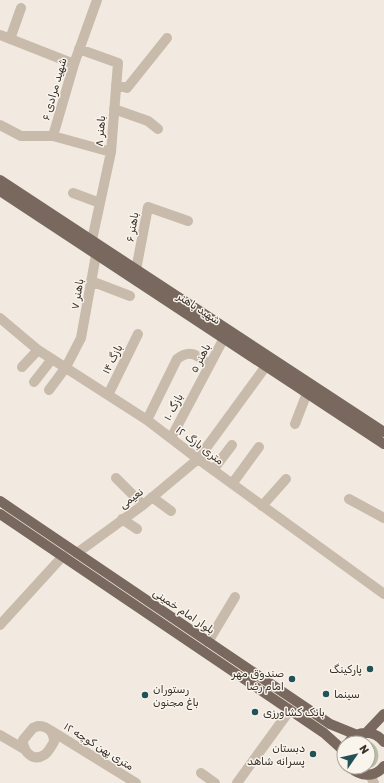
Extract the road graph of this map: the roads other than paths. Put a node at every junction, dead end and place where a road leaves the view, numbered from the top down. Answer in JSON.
{"nodes":[{"id":1,"x":97,"y":0,"type":"edge"},
{"id":2,"x":21,"y":8,"type":"dead end"},
{"id":3,"x":0,"y":35,"type":"edge"},
{"id":4,"x":167,"y":38,"type":"dead end"},
{"id":5,"x":10,"y":39,"type":"junction"},
{"id":6,"x":79,"y":49,"type":"junction"},
{"id":7,"x":74,"y":64,"type":"junction"},
{"id":8,"x":116,"y":85,"type":"junction"},
{"id":9,"x":114,"y":109,"type":"junction"},
{"id":10,"x":0,"y":125,"type":"edge"},
{"id":11,"x":158,"y":129,"type":"dead end"},
{"id":12,"x":53,"y":136,"type":"junction"},
{"id":13,"x":111,"y":152,"type":"junction"},
{"id":14,"x":0,"y":180,"type":"edge"},
{"id":15,"x":0,"y":191,"type":"edge"},
{"id":16,"x":73,"y":193,"type":"dead end"},
{"id":17,"x":100,"y":203,"type":"junction"},
{"id":18,"x":188,"y":221,"type":"dead end"},
{"id":19,"x":92,"y":240,"type":"junction"},
{"id":20,"x":96,"y":255,"type":"junction"},
{"id":21,"x":136,"y":270,"type":"junction"},
{"id":22,"x":91,"y":281,"type":"junction"},
{"id":23,"x":130,"y":296,"type":"dead end"},
{"id":24,"x":0,"y":318,"type":"edge"},
{"id":25,"x":138,"y":334,"type":"dead end"},
{"id":26,"x":224,"y":338,"type":"junction"},
{"id":27,"x":38,"y":350,"type":"junction"},
{"id":28,"x":52,"y":359,"type":"junction"},
{"id":29,"x":268,"y":362,"type":"junction"},
{"id":30,"x":209,"y":365,"type":"junction"},
{"id":31,"x":22,"y":367,"type":"dead end"},
{"id":32,"x":66,"y":367,"type":"junction"},
{"id":33,"x":34,"y":382,"type":"dead end"},
{"id":34,"x":197,"y":388,"type":"joint"},
{"id":35,"x":49,"y":390,"type":"dead end"},
{"id":36,"x":307,"y":393,"type":"junction"},
{"id":37,"x":108,"y":395,"type":"junction"},
{"id":38,"x":147,"y":420,"type":"junction"},
{"id":39,"x":295,"y":424,"type":"dead end"},
{"id":40,"x":384,"y":432,"type":"edge"},
{"id":41,"x":170,"y":438,"type":"junction"},
{"id":42,"x":384,"y":444,"type":"edge"},
{"id":43,"x":232,"y":446,"type":"dead end"},
{"id":44,"x":259,"y":447,"type":"dead end"},
{"id":45,"x":198,"y":459,"type":"junction"},
{"id":46,"x":213,"y":470,"type":"junction"},
{"id":47,"x":116,"y":478,"type":"dead end"},
{"id":48,"x":286,"y":479,"type":"dead end"},
{"id":49,"x":232,"y":484,"type":"junction"},
{"id":50,"x":152,"y":497,"type":"junction"},
{"id":51,"x":349,"y":499,"type":"dead end"},
{"id":52,"x":0,"y":501,"type":"edge"},
{"id":53,"x":143,"y":505,"type":"junction"},
{"id":54,"x":262,"y":506,"type":"junction"},
{"id":55,"x":171,"y":511,"type":"dead end"},
{"id":56,"x":0,"y":514,"type":"edge"},
{"id":57,"x":384,"y":518,"type":"edge"},
{"id":58,"x":122,"y":519,"type":"junction"},
{"id":59,"x":137,"y":529,"type":"dead end"},
{"id":60,"x":76,"y":553,"type":"junction"},
{"id":61,"x":63,"y":556,"type":"junction"},
{"id":62,"x":383,"y":592,"type":"edge"},
{"id":63,"x":235,"y":597,"type":"dead end"},
{"id":64,"x":0,"y":625,"type":"edge"},
{"id":65,"x":208,"y":642,"type":"junction"},
{"id":66,"x":290,"y":710,"type":"junction"},
{"id":67,"x":384,"y":714,"type":"edge"},
{"id":68,"x":50,"y":730,"type":"junction"},
{"id":69,"x":361,"y":734,"type":"junction"},
{"id":70,"x":0,"y":735,"type":"edge"},
{"id":71,"x":384,"y":741,"type":"edge"},
{"id":72,"x":336,"y":744,"type":"edge"},
{"id":73,"x":24,"y":749,"type":"junction"},
{"id":74,"x":384,"y":766,"type":"edge"},
{"id":75,"x":201,"y":774,"type":"dead end"},
{"id":76,"x":362,"y":775,"type":"edge"},
{"id":77,"x":372,"y":779,"type":"edge"},
{"id":78,"x":136,"y":783,"type":"edge"},
{"id":79,"x":215,"y":783,"type":"edge"},
{"id":80,"x":237,"y":783,"type":"edge"}],
"edges":[{"from":1,"to":6,"type":"street","name":"شهید مرادی ۶"},
{"from":2,"to":5,"type":"street"},
{"from":3,"to":5,"type":"street"},
{"from":4,"to":8,"type":"street"},
{"from":5,"to":7,"type":"street"},
{"from":6,"to":7,"type":"street","name":"شهید مرادی ۶"},
{"from":6,"to":8,"type":"street","name":"باهنر ۸"},
{"from":7,"to":12,"type":"street","name":"شهید مرادی ۶"},
{"from":8,"to":9,"type":"street","name":"باهنر ۸"},
{"from":9,"to":11,"type":"street"},
{"from":9,"to":13,"type":"street","name":"باهنر ۸"},
{"from":10,"to":12,"type":"street"},
{"from":12,"to":13,"type":"street"},
{"from":13,"to":17,"type":"street","name":"باهنر ۸"},
{"from":14,"to":19,"type":"main road","name":"شهید باهنر"},
{"from":15,"to":20,"type":"main road","name":"شهید باهنر"},
{"from":16,"to":17,"type":"street"},
{"from":17,"to":19,"type":"street","name":"باهنر ۸"},
{"from":18,"to":21,"type":"street","name":"باهنر ۶"},
{"from":19,"to":21,"type":"main road","name":"شهید باهنر"},
{"from":20,"to":22,"type":"street","name":"باهنر ۷"},
{"from":20,"to":26,"type":"main road","name":"شهید باهنر"},
{"from":21,"to":29,"type":"main road","name":"شهید باهنر"},
{"from":22,"to":23,"type":"street"},
{"from":22,"to":32,"type":"street","name":"باهنر ۷"},
{"from":24,"to":27,"type":"street","name":"۱۲ متری بازگ"},
{"from":25,"to":37,"type":"street","name":"بازگ ۱۴"},
{"from":26,"to":29,"type":"main road","name":"شهید باهنر"},
{"from":26,"to":30,"type":"street","name":"باهنر ۵"},
{"from":27,"to":28,"type":"street","name":"۱۲ متری بازگ"},
{"from":27,"to":31,"type":"street"},
{"from":28,"to":32,"type":"street","name":"۱۲ متری بازگ"},
{"from":28,"to":33,"type":"street"},
{"from":29,"to":36,"type":"main road","name":"شهید باهنر"},
{"from":29,"to":40,"type":"main road","name":"شهید باهنر"},
{"from":29,"to":45,"type":"street","name":"نعیمی"},
{"from":30,"to":34,"type":"street","name":"باهنر ۵"},
{"from":30,"to":38,"type":"street"},
{"from":32,"to":35,"type":"street","name":"باهنر ۷"},
{"from":32,"to":37,"type":"street","name":"۱۲ متری بازگ"},
{"from":34,"to":41,"type":"street","name":"بازگ ۱۰"},
{"from":36,"to":39,"type":"street"},
{"from":36,"to":42,"type":"main road","name":"شهید باهنر"},
{"from":37,"to":38,"type":"street","name":"۱۲ متری بازگ"},
{"from":38,"to":41,"type":"street","name":"۱۲ متری بازگ"},
{"from":41,"to":45,"type":"street","name":"۱۲ متری بازگ"},
{"from":43,"to":46,"type":"street"},
{"from":44,"to":49,"type":"street"},
{"from":45,"to":46,"type":"street","name":"۱۲ متری بازگ"},
{"from":45,"to":50,"type":"street","name":"نعیمی"},
{"from":46,"to":49,"type":"street","name":"۱۲ متری بازگ"},
{"from":47,"to":53,"type":"street"},
{"from":48,"to":54,"type":"street"},
{"from":49,"to":54,"type":"street","name":"۱۲ متری بازگ"},
{"from":50,"to":53,"type":"street","name":"نعیمی"},
{"from":50,"to":55,"type":"street"},
{"from":51,"to":57,"type":"street"},
{"from":52,"to":60,"type":"main road","name":"بلوار امام خمینی"},
{"from":53,"to":58,"type":"street","name":"نعیمی"},
{"from":54,"to":62,"type":"street","name":"۱۲ متری بازگ"},
{"from":56,"to":61,"type":"main road","name":"بلوار امام خمینی"},
{"from":58,"to":59,"type":"street"},
{"from":58,"to":60,"type":"street","name":"نعیمی"},
{"from":60,"to":65,"type":"main road","name":"بلوار امام خمینی"},
{"from":61,"to":64,"type":"street"},
{"from":61,"to":66,"type":"main road","name":"بلوار امام خمینی"},
{"from":63,"to":65,"type":"street"},
{"from":65,"to":69,"type":"main road","name":"بلوار امام خمینی"},
{"from":66,"to":72,"type":"main road","name":"بلوار امام خمینی"},
{"from":66,"to":80,"type":"street"},
{"from":67,"to":69,"type":"main road"},
{"from":68,"to":73,"type":"street"},
{"from":68,"to":73,"type":"street"},
{"from":68,"to":78,"type":"street","name":"۱۲ متری پهن کوچه"},
{"from":69,"to":71,"type":"main road","name":"بلوار امام خمینی"},
{"from":70,"to":73,"type":"street"},
{"from":74,"to":77,"type":"main road"},
{"from":75,"to":79,"type":"street"},
{"from":76,"to":77,"type":"main road"}]}
